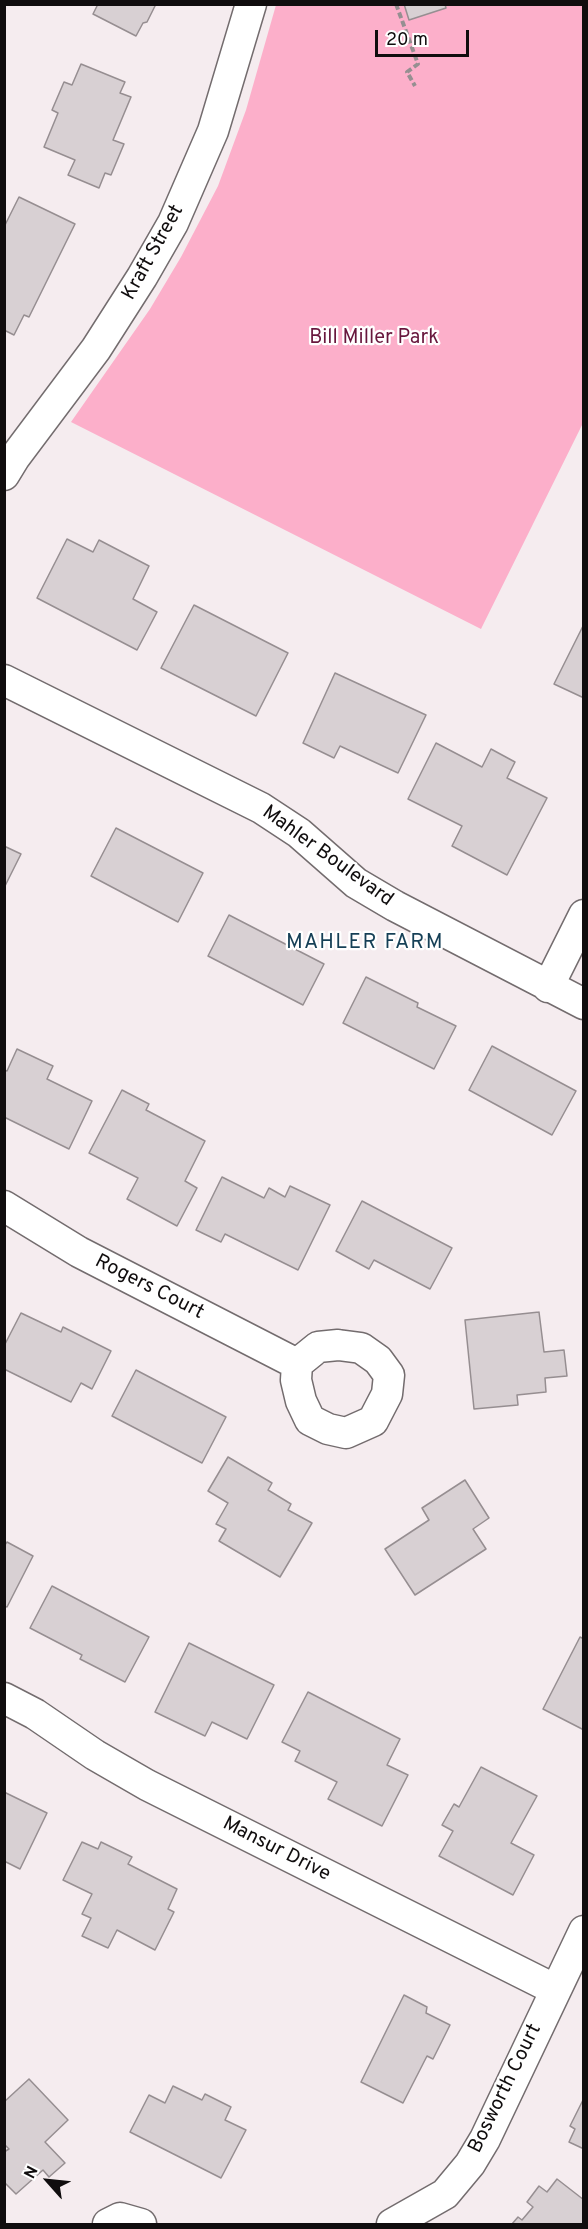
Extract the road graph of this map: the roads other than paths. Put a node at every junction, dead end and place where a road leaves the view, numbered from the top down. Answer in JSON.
{"nodes":[{"id":1,"x":251,"y":4,"type":"edge"},
{"id":2,"x":4,"y":475,"type":"edge"},
{"id":3,"x":4,"y":680,"type":"edge"},
{"id":4,"x":584,"y":915,"type":"edge"},
{"id":5,"x":548,"y":987,"type":"junction"},
{"id":6,"x":584,"y":1004,"type":"edge"},
{"id":7,"x":4,"y":1206,"type":"edge"},
{"id":8,"x":297,"y":1364,"type":"dead end"},
{"id":9,"x":4,"y":1698,"type":"edge"},
{"id":10,"x":584,"y":1930,"type":"edge"},
{"id":11,"x":555,"y":1989,"type":"junction"},
{"id":12,"x":108,"y":2224,"type":"edge"},
{"id":13,"x":141,"y":2224,"type":"edge"},
{"id":14,"x":392,"y":2224,"type":"edge"}],
"edges":[{"from":1,"to":2,"type":"street","name":"Kraft Street"},
{"from":3,"to":5,"type":"street","name":"Mahler Boulevard"},
{"from":4,"to":5,"type":"street"},
{"from":5,"to":6,"type":"street","name":"Mahler Boulevard"},
{"from":7,"to":8,"type":"street","name":"Rogers Court"},
{"from":9,"to":11,"type":"street","name":"Mansur Drive"},
{"from":10,"to":11,"type":"street","name":"Bosworth Court"},
{"from":11,"to":14,"type":"street","name":"Bosworth Court"},
{"from":12,"to":13,"type":"street"}]}
